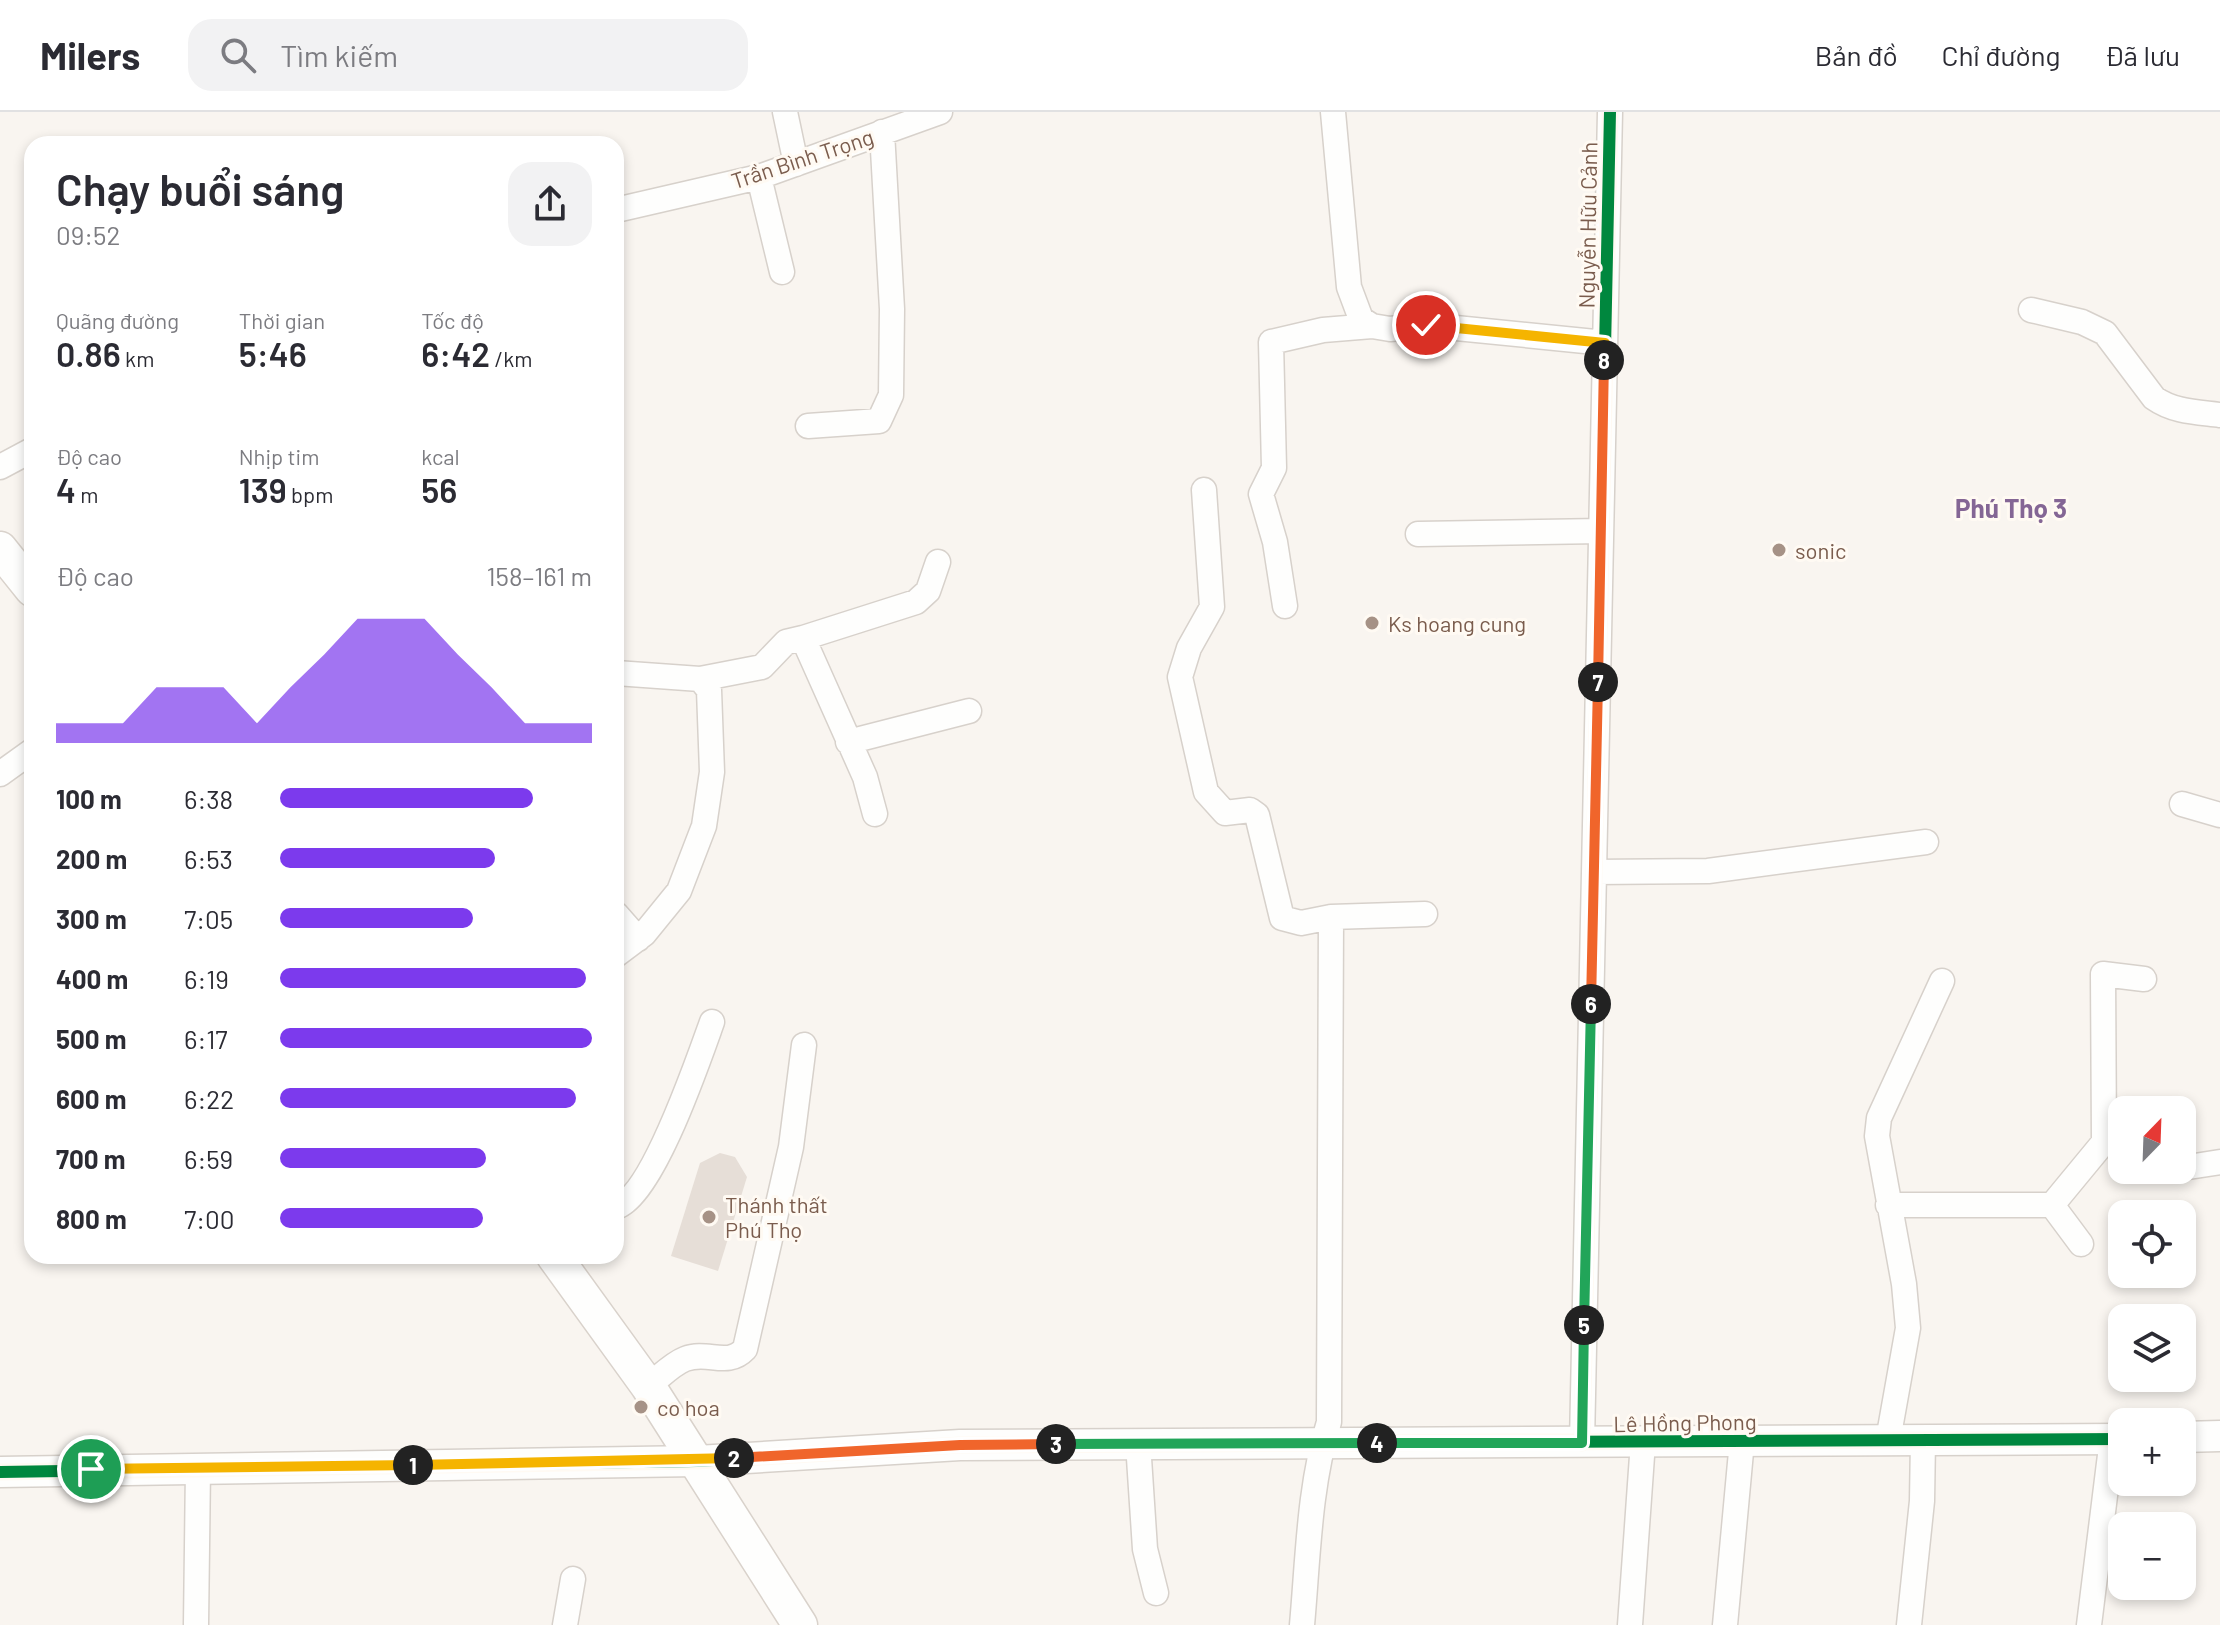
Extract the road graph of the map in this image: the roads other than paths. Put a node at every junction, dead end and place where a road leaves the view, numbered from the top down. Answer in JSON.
{"nodes":[{"id":1,"x":785,"y":112,"type":"edge"},
{"id":2,"x":940,"y":112,"type":"edge"},
{"id":3,"x":1333,"y":112,"type":"edge"},
{"id":4,"x":1610,"y":112,"type":"edge"},
{"id":5,"x":882,"y":132,"type":"junction"},
{"id":6,"x":796,"y":164,"type":"junction"},
{"id":7,"x":759,"y":177,"type":"junction"},
{"id":8,"x":624,"y":208,"type":"edge"},
{"id":9,"x":782,"y":272,"type":"dead end"},
{"id":10,"x":2031,"y":310,"type":"dead end"},
{"id":11,"x":1372,"y":326,"type":"junction"},
{"id":12,"x":1605,"y":343,"type":"junction"},
{"id":13,"x":2220,"y":415,"type":"edge"},
{"id":14,"x":808,"y":426,"type":"dead end"},
{"id":15,"x":24,"y":454,"type":"edge"},
{"id":16,"x":0,"y":467,"type":"edge"},
{"id":17,"x":1204,"y":490,"type":"dead end"},
{"id":18,"x":1601,"y":531,"type":"junction"},
{"id":19,"x":1418,"y":534,"type":"dead end"},
{"id":20,"x":0,"y":549,"type":"edge"},
{"id":21,"x":938,"y":562,"type":"dead end"},
{"id":22,"x":24,"y":579,"type":"edge"},
{"id":23,"x":1285,"y":606,"type":"dead end"},
{"id":24,"x":803,"y":638,"type":"junction"},
{"id":25,"x":624,"y":674,"type":"edge"},
{"id":26,"x":700,"y":679,"type":"junction"},
{"id":27,"x":969,"y":711,"type":"dead end"},
{"id":28,"x":848,"y":742,"type":"junction"},
{"id":29,"x":24,"y":757,"type":"edge"},
{"id":30,"x":0,"y":774,"type":"edge"},
{"id":31,"x":2182,"y":804,"type":"dead end"},
{"id":32,"x":875,"y":814,"type":"dead end"},
{"id":33,"x":2220,"y":815,"type":"edge"},
{"id":34,"x":1926,"y":842,"type":"dead end"},
{"id":35,"x":1594,"y":872,"type":"junction"},
{"id":36,"x":1425,"y":914,"type":"dead end"},
{"id":37,"x":1331,"y":917,"type":"junction"},
{"id":38,"x":624,"y":923,"type":"edge"},
{"id":39,"x":638,"y":939,"type":"junction"},
{"id":40,"x":624,"y":949,"type":"edge"},
{"id":41,"x":2144,"y":979,"type":"dead end"},
{"id":42,"x":1942,"y":981,"type":"dead end"},
{"id":43,"x":712,"y":1022,"type":"dead end"},
{"id":44,"x":804,"y":1045,"type":"dead end"},
{"id":45,"x":2108,"y":1142,"type":"edge"},
{"id":46,"x":2108,"y":1156,"type":"edge"},
{"id":47,"x":2220,"y":1162,"type":"edge"},
{"id":48,"x":2196,"y":1166,"type":"edge"},
{"id":49,"x":624,"y":1205,"type":"edge"},
{"id":50,"x":1888,"y":1205,"type":"junction"},
{"id":51,"x":2052,"y":1205,"type":"junction"},
{"id":52,"x":2081,"y":1244,"type":"dead end"},
{"id":53,"x":560,"y":1264,"type":"edge"},
{"id":54,"x":648,"y":1386,"type":"junction"},
{"id":55,"x":2220,"y":1436,"type":"edge"},
{"id":56,"x":2196,"y":1437,"type":"edge"},
{"id":57,"x":2108,"y":1439,"type":"edge"},
{"id":58,"x":1888,"y":1440,"type":"junction"},
{"id":59,"x":1923,"y":1440,"type":"junction"},
{"id":60,"x":1742,"y":1441,"type":"junction"},
{"id":61,"x":1643,"y":1442,"type":"junction"},
{"id":62,"x":1138,"y":1443,"type":"junction"},
{"id":63,"x":1322,"y":1443,"type":"junction"},
{"id":64,"x":1582,"y":1443,"type":"junction"},
{"id":65,"x":697,"y":1461,"type":"junction"},
{"id":66,"x":198,"y":1468,"type":"junction"},
{"id":67,"x":0,"y":1472,"type":"edge"},
{"id":68,"x":2108,"y":1496,"type":"edge"},
{"id":69,"x":573,"y":1579,"type":"dead end"},
{"id":70,"x":1156,"y":1593,"type":"dead end"},
{"id":71,"x":196,"y":1625,"type":"edge"},
{"id":72,"x":565,"y":1625,"type":"edge"},
{"id":73,"x":800,"y":1625,"type":"edge"},
{"id":74,"x":1302,"y":1625,"type":"edge"},
{"id":75,"x":1630,"y":1625,"type":"edge"},
{"id":76,"x":1725,"y":1625,"type":"edge"},
{"id":77,"x":1909,"y":1625,"type":"edge"},
{"id":78,"x":2089,"y":1625,"type":"edge"}],
"edges":[{"from":1,"to":6,"type":"street"},
{"from":2,"to":5,"type":"street","name":"Trần Bình Trọng"},
{"from":3,"to":11,"type":"street"},
{"from":4,"to":12,"type":"street","name":"Nguyễn Hữu Cảnh"},
{"from":5,"to":6,"type":"street","name":"Trần Bình Trọng"},
{"from":5,"to":14,"type":"street"},
{"from":6,"to":7,"type":"street","name":"Trần Bình Trọng"},
{"from":7,"to":8,"type":"street","name":"Trần Bình Trọng"},
{"from":7,"to":9,"type":"street"},
{"from":10,"to":13,"type":"street"},
{"from":11,"to":12,"type":"street"},
{"from":11,"to":23,"type":"street"},
{"from":12,"to":18,"type":"street","name":"Nguyễn Hữu Cảnh"},
{"from":15,"to":16,"type":"street"},
{"from":17,"to":37,"type":"street"},
{"from":18,"to":19,"type":"street"},
{"from":18,"to":35,"type":"street","name":"Nguyễn Hữu Cảnh"},
{"from":20,"to":22,"type":"main road"},
{"from":21,"to":24,"type":"street"},
{"from":24,"to":26,"type":"street"},
{"from":24,"to":28,"type":"street"},
{"from":25,"to":26,"type":"street"},
{"from":26,"to":39,"type":"street"},
{"from":27,"to":28,"type":"street"},
{"from":28,"to":32,"type":"street"},
{"from":29,"to":30,"type":"street"},
{"from":31,"to":33,"type":"street"},
{"from":34,"to":35,"type":"street"},
{"from":35,"to":64,"type":"street","name":"Nguyễn Hữu Cảnh"},
{"from":36,"to":37,"type":"street"},
{"from":37,"to":63,"type":"street"},
{"from":38,"to":39,"type":"street"},
{"from":39,"to":40,"type":"street"},
{"from":41,"to":45,"type":"street"},
{"from":42,"to":50,"type":"street"},
{"from":43,"to":49,"type":"street"},
{"from":44,"to":54,"type":"street"},
{"from":46,"to":51,"type":"street"},
{"from":47,"to":48,"type":"street"},
{"from":50,"to":51,"type":"street"},
{"from":50,"to":58,"type":"street"},
{"from":51,"to":52,"type":"street"},
{"from":53,"to":54,"type":"main road"},
{"from":54,"to":65,"type":"main road"},
{"from":55,"to":56,"type":"street"},
{"from":57,"to":59,"type":"street","name":"Lê Hồng Phong"},
{"from":58,"to":59,"type":"street","name":"Lê Hồng Phong"},
{"from":58,"to":60,"type":"street","name":"Lê Hồng Phong"},
{"from":59,"to":77,"type":"street"},
{"from":60,"to":61,"type":"street","name":"Lê Hồng Phong"},
{"from":60,"to":76,"type":"street"},
{"from":61,"to":64,"type":"street","name":"Lê Hồng Phong"},
{"from":61,"to":75,"type":"street"},
{"from":62,"to":63,"type":"street","name":"Lê Hồng Phong"},
{"from":62,"to":65,"type":"street","name":"Lê Hồng Phong"},
{"from":62,"to":70,"type":"street"},
{"from":63,"to":64,"type":"street","name":"Lê Hồng Phong"},
{"from":63,"to":74,"type":"street"},
{"from":65,"to":66,"type":"street","name":"Lê Hồng Phong"},
{"from":65,"to":73,"type":"main road"},
{"from":66,"to":67,"type":"street","name":"Lê Hồng Phong"},
{"from":66,"to":71,"type":"street"},
{"from":68,"to":78,"type":"street"},
{"from":69,"to":72,"type":"street"}]}
